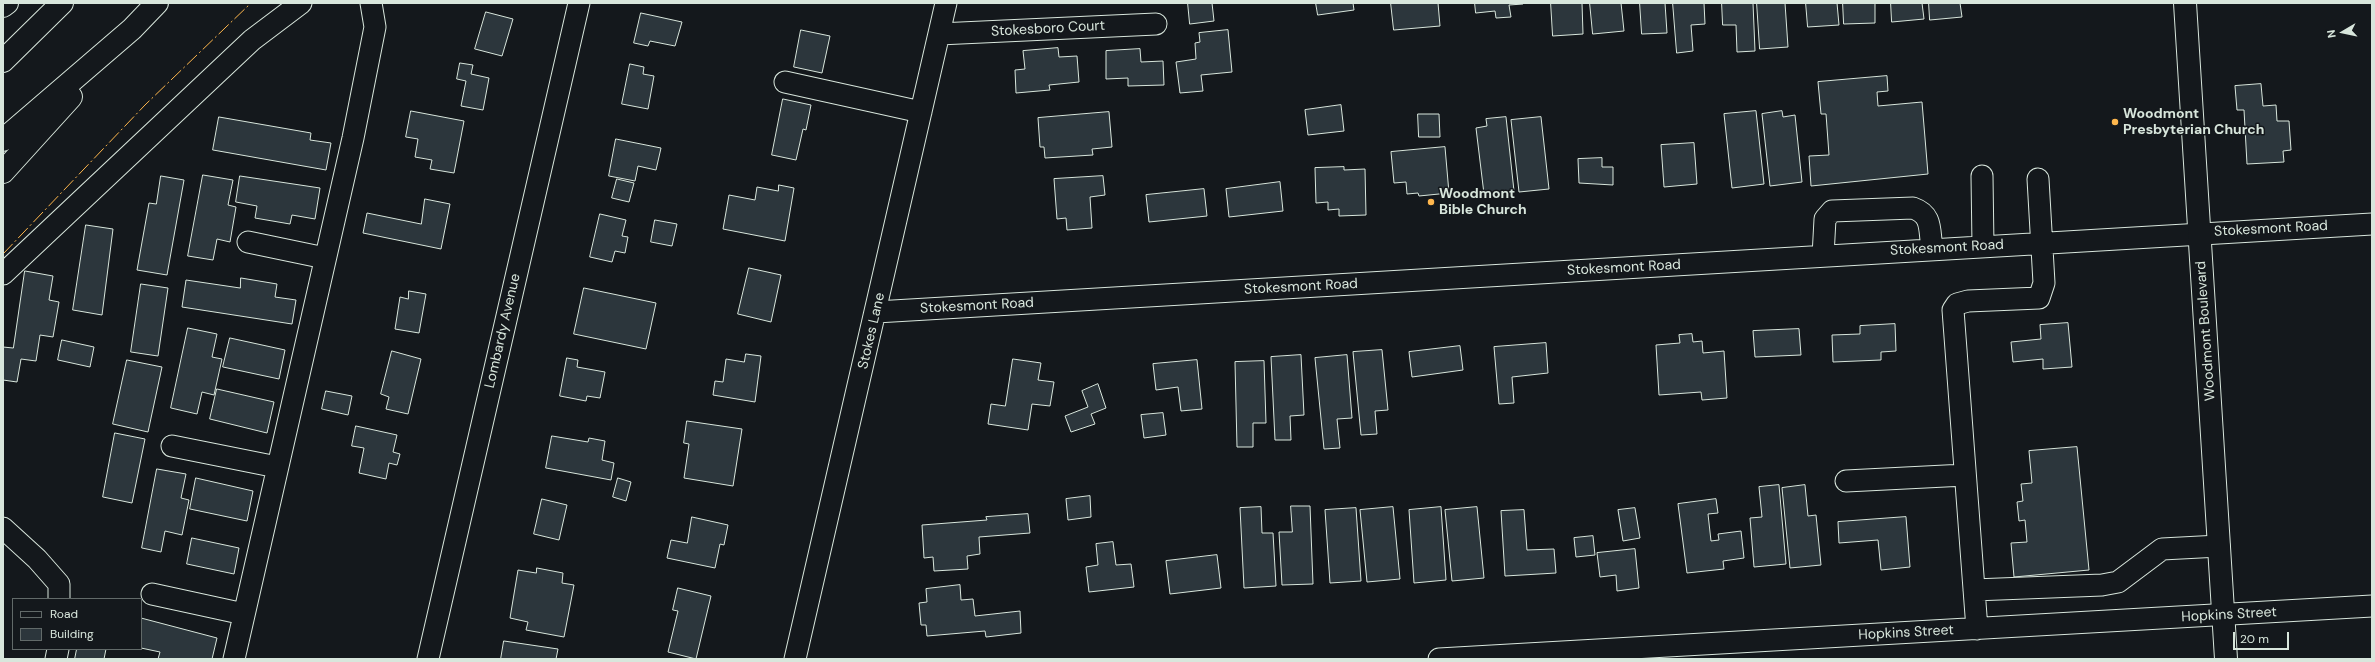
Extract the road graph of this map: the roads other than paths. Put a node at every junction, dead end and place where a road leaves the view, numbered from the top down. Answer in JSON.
{"nodes":[{"id":1,"x":6,"y":3,"type":"edge"},
{"id":2,"x":62,"y":3,"type":"edge"},
{"id":3,"x":157,"y":3,"type":"edge"},
{"id":4,"x":301,"y":3,"type":"edge"},
{"id":5,"x":371,"y":3,"type":"edge"},
{"id":6,"x":579,"y":3,"type":"edge"},
{"id":7,"x":946,"y":3,"type":"edge"},
{"id":8,"x":2185,"y":3,"type":"edge"},
{"id":9,"x":3,"y":6,"type":"edge"},
{"id":10,"x":1156,"y":24,"type":"dead end"},
{"id":11,"x":132,"y":29,"type":"junction"},
{"id":12,"x":939,"y":34,"type":"junction"},
{"id":13,"x":3,"y":61,"type":"edge"},
{"id":14,"x":785,"y":82,"type":"dead end"},
{"id":15,"x":921,"y":112,"type":"junction"},
{"id":16,"x":3,"y":140,"type":"edge"},
{"id":17,"x":3,"y":172,"type":"edge"},
{"id":18,"x":1982,"y":176,"type":"dead end"},
{"id":19,"x":2038,"y":179,"type":"dead end"},
{"id":20,"x":2372,"y":224,"type":"edge"},
{"id":21,"x":2200,"y":233,"type":"junction"},
{"id":22,"x":248,"y":242,"type":"dead end"},
{"id":23,"x":2040,"y":243,"type":"junction"},
{"id":24,"x":1983,"y":246,"type":"junction"},
{"id":25,"x":1932,"y":249,"type":"junction"},
{"id":26,"x":1823,"y":256,"type":"junction"},
{"id":27,"x":326,"y":258,"type":"junction"},
{"id":28,"x":3,"y":274,"type":"edge"},
{"id":29,"x":876,"y":312,"type":"junction"},
{"id":30,"x":172,"y":446,"type":"dead end"},
{"id":31,"x":278,"y":467,"type":"junction"},
{"id":32,"x":1965,"y":475,"type":"junction"},
{"id":33,"x":1846,"y":481,"type":"dead end"},
{"id":34,"x":3,"y":528,"type":"edge"},
{"id":35,"x":2219,"y":546,"type":"junction"},
{"id":36,"x":1974,"y":590,"type":"junction"},
{"id":37,"x":152,"y":594,"type":"dead end"},
{"id":38,"x":59,"y":598,"type":"edge"},
{"id":39,"x":2372,"y":606,"type":"edge"},
{"id":40,"x":244,"y":614,"type":"junction"},
{"id":41,"x":2223,"y":615,"type":"junction"},
{"id":42,"x":1977,"y":629,"type":"junction"},
{"id":43,"x":234,"y":659,"type":"edge"},
{"id":44,"x":428,"y":659,"type":"edge"},
{"id":45,"x":795,"y":659,"type":"edge"},
{"id":46,"x":1439,"y":659,"type":"edge"},
{"id":47,"x":2226,"y":659,"type":"edge"}],
"edges":[{"from":1,"to":9,"type":"main road"},
{"from":2,"to":13,"type":"main road"},
{"from":3,"to":11,"type":"main road"},
{"from":4,"to":28,"type":"street"},
{"from":5,"to":27,"type":"street"},
{"from":6,"to":44,"type":"street","name":"Lombardy Avenue"},
{"from":7,"to":12,"type":"street","name":"Stokes Lane"},
{"from":8,"to":21,"type":"main road","name":"Woodmont Boulevard"},
{"from":10,"to":12,"type":"street","name":"Stokesboro Court"},
{"from":11,"to":16,"type":"main road"},
{"from":11,"to":17,"type":"main road"},
{"from":12,"to":15,"type":"street","name":"Stokes Lane"},
{"from":14,"to":15,"type":"street"},
{"from":15,"to":29,"type":"street","name":"Stokes Lane"},
{"from":18,"to":24,"type":"street"},
{"from":19,"to":23,"type":"street"},
{"from":20,"to":21,"type":"street","name":"Stokesmont Road"},
{"from":21,"to":23,"type":"street","name":"Stokesmont Road"},
{"from":21,"to":35,"type":"main road","name":"Woodmont Boulevard"},
{"from":22,"to":27,"type":"street"},
{"from":23,"to":24,"type":"street","name":"Stokesmont Road"},
{"from":23,"to":32,"type":"street"},
{"from":24,"to":25,"type":"street","name":"Stokesmont Road"},
{"from":25,"to":26,"type":"street","name":"Stokesmont Road"},
{"from":25,"to":26,"type":"street"},
{"from":26,"to":29,"type":"street","name":"Stokesmont Road"},
{"from":27,"to":31,"type":"street"},
{"from":29,"to":45,"type":"street","name":"Stokes Lane"},
{"from":30,"to":31,"type":"street"},
{"from":31,"to":40,"type":"street"},
{"from":32,"to":33,"type":"street"},
{"from":32,"to":36,"type":"street"},
{"from":34,"to":38,"type":"street"},
{"from":35,"to":36,"type":"street"},
{"from":35,"to":41,"type":"main road","name":"Woodmont Boulevard"},
{"from":36,"to":42,"type":"street"},
{"from":37,"to":40,"type":"street"},
{"from":39,"to":41,"type":"street","name":"Hopkins Street"},
{"from":40,"to":43,"type":"street"},
{"from":41,"to":42,"type":"street","name":"Hopkins Street"},
{"from":41,"to":47,"type":"main road","name":"Woodmont Boulevard"},
{"from":42,"to":46,"type":"street","name":"Hopkins Street"}]}
